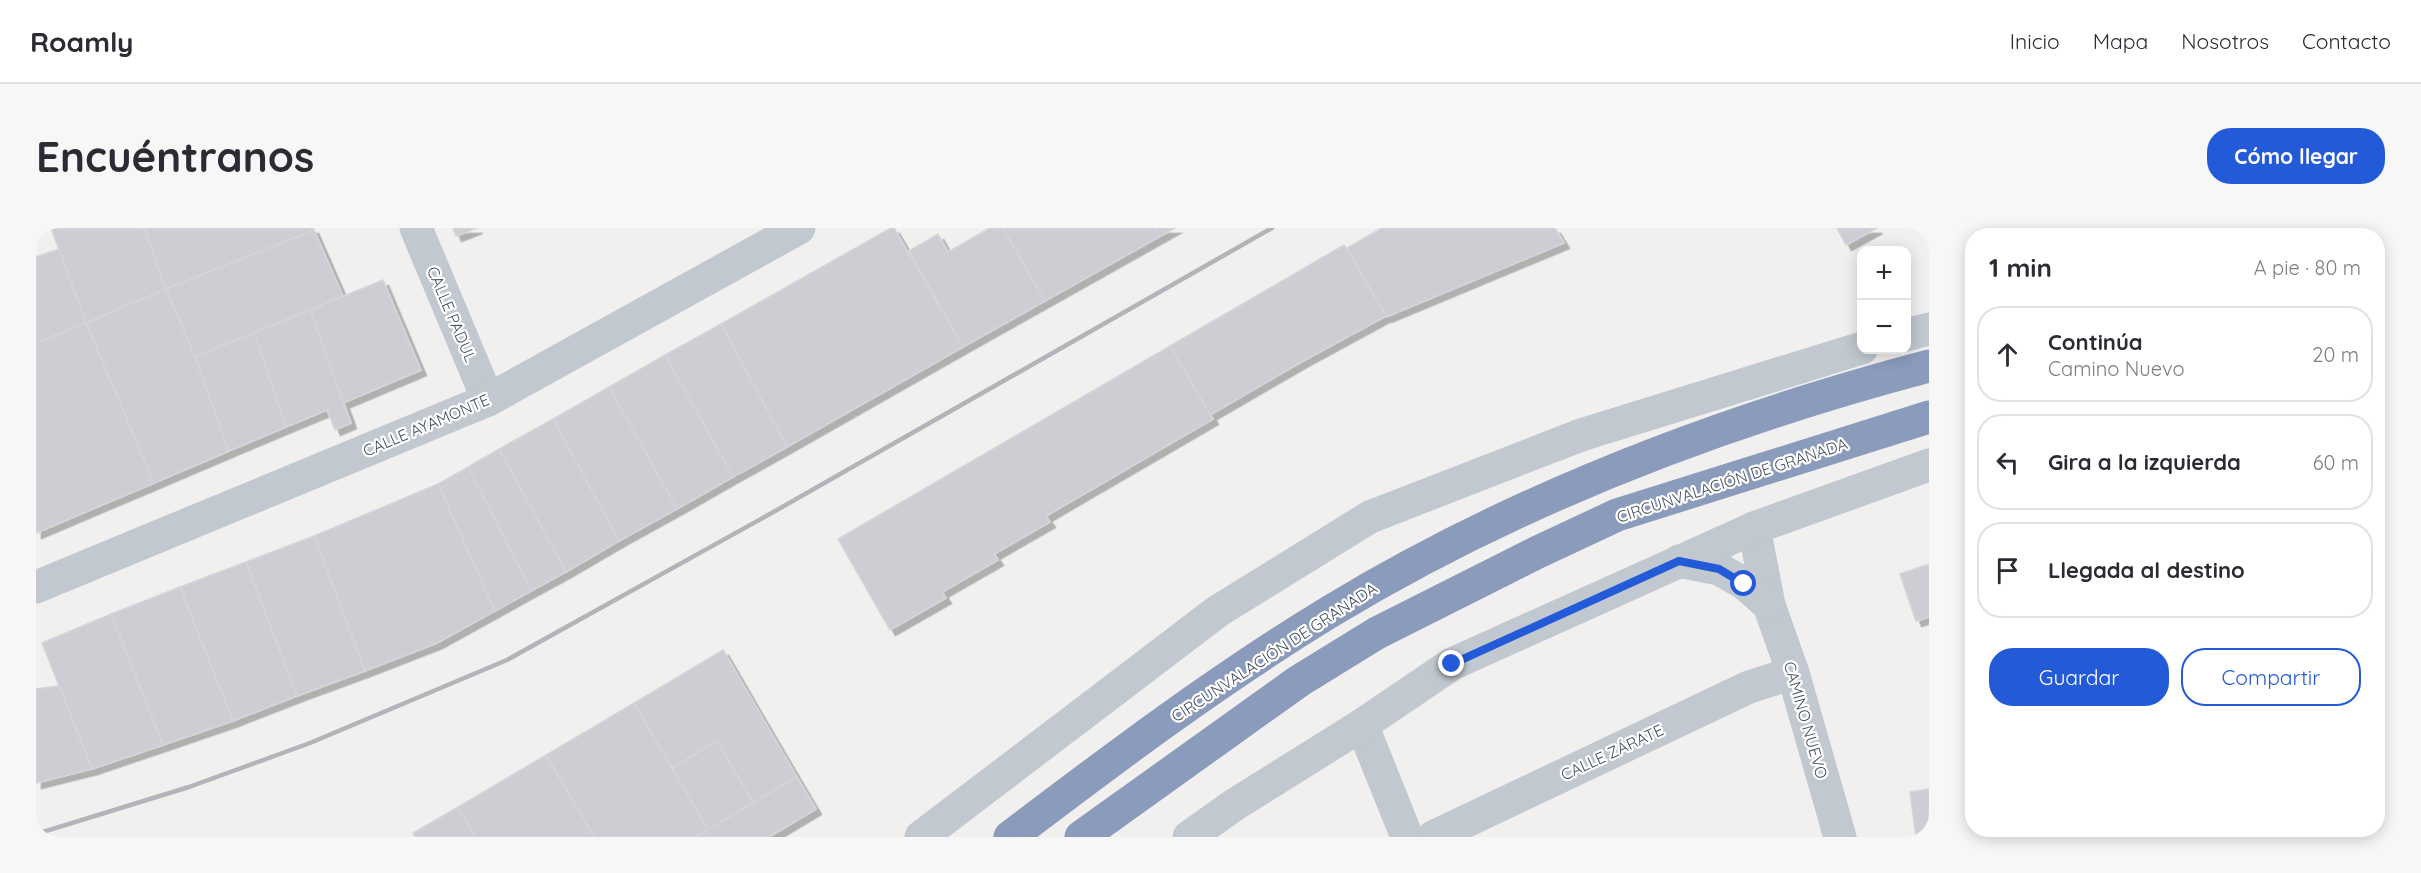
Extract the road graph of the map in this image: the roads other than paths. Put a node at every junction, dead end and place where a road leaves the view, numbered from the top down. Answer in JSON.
{"nodes":[{"id":1,"x":416,"y":228,"type":"edge"},
{"id":2,"x":800,"y":228,"type":"edge"},
{"id":3,"x":1929,"y":328,"type":"edge"},
{"id":4,"x":1911,"y":333,"type":"edge"},
{"id":5,"x":1857,"y":350,"type":"edge"},
{"id":6,"x":1929,"y":366,"type":"edge"},
{"id":7,"x":488,"y":400,"type":"junction"},
{"id":8,"x":1929,"y":417,"type":"edge"},
{"id":9,"x":1929,"y":465,"type":"edge"},
{"id":10,"x":1754,"y":528,"type":"junction"},
{"id":11,"x":1679,"y":561,"type":"junction"},
{"id":12,"x":36,"y":587,"type":"edge"},
{"id":13,"x":1769,"y":605,"type":"junction"},
{"id":14,"x":1793,"y":673,"type":"junction"},
{"id":15,"x":1362,"y":725,"type":"junction"},
{"id":16,"x":921,"y":837,"type":"edge"},
{"id":17,"x":1010,"y":837,"type":"edge"},
{"id":18,"x":1081,"y":837,"type":"edge"},
{"id":19,"x":1189,"y":837,"type":"edge"},
{"id":20,"x":1407,"y":837,"type":"edge"},
{"id":21,"x":1433,"y":837,"type":"edge"},
{"id":22,"x":1840,"y":837,"type":"edge"}],
"edges":[{"from":1,"to":7,"type":"street","name":"CALLE PADUL"},
{"from":2,"to":7,"type":"street","name":"CALLE AYAMONTE"},
{"from":3,"to":4,"type":"street"},
{"from":5,"to":16,"type":"street"},
{"from":6,"to":17,"type":"highway","name":"CIRCUNVALACIÓN DE GRANADA"},
{"from":7,"to":12,"type":"street","name":"CALLE AYAMONTE"},
{"from":8,"to":18,"type":"highway","name":"CIRCUNVALACIÓN DE GRANADA"},
{"from":9,"to":10,"type":"street"},
{"from":10,"to":11,"type":"street"},
{"from":10,"to":13,"type":"street","name":"CAMINO NUEVO"},
{"from":11,"to":13,"type":"street"},
{"from":11,"to":15,"type":"street"},
{"from":13,"to":14,"type":"street","name":"CAMINO NUEVO"},
{"from":14,"to":21,"type":"street","name":"CALLE ZÁRATE"},
{"from":14,"to":22,"type":"street","name":"CAMINO NUEVO"},
{"from":15,"to":19,"type":"street"},
{"from":15,"to":20,"type":"street"}]}
